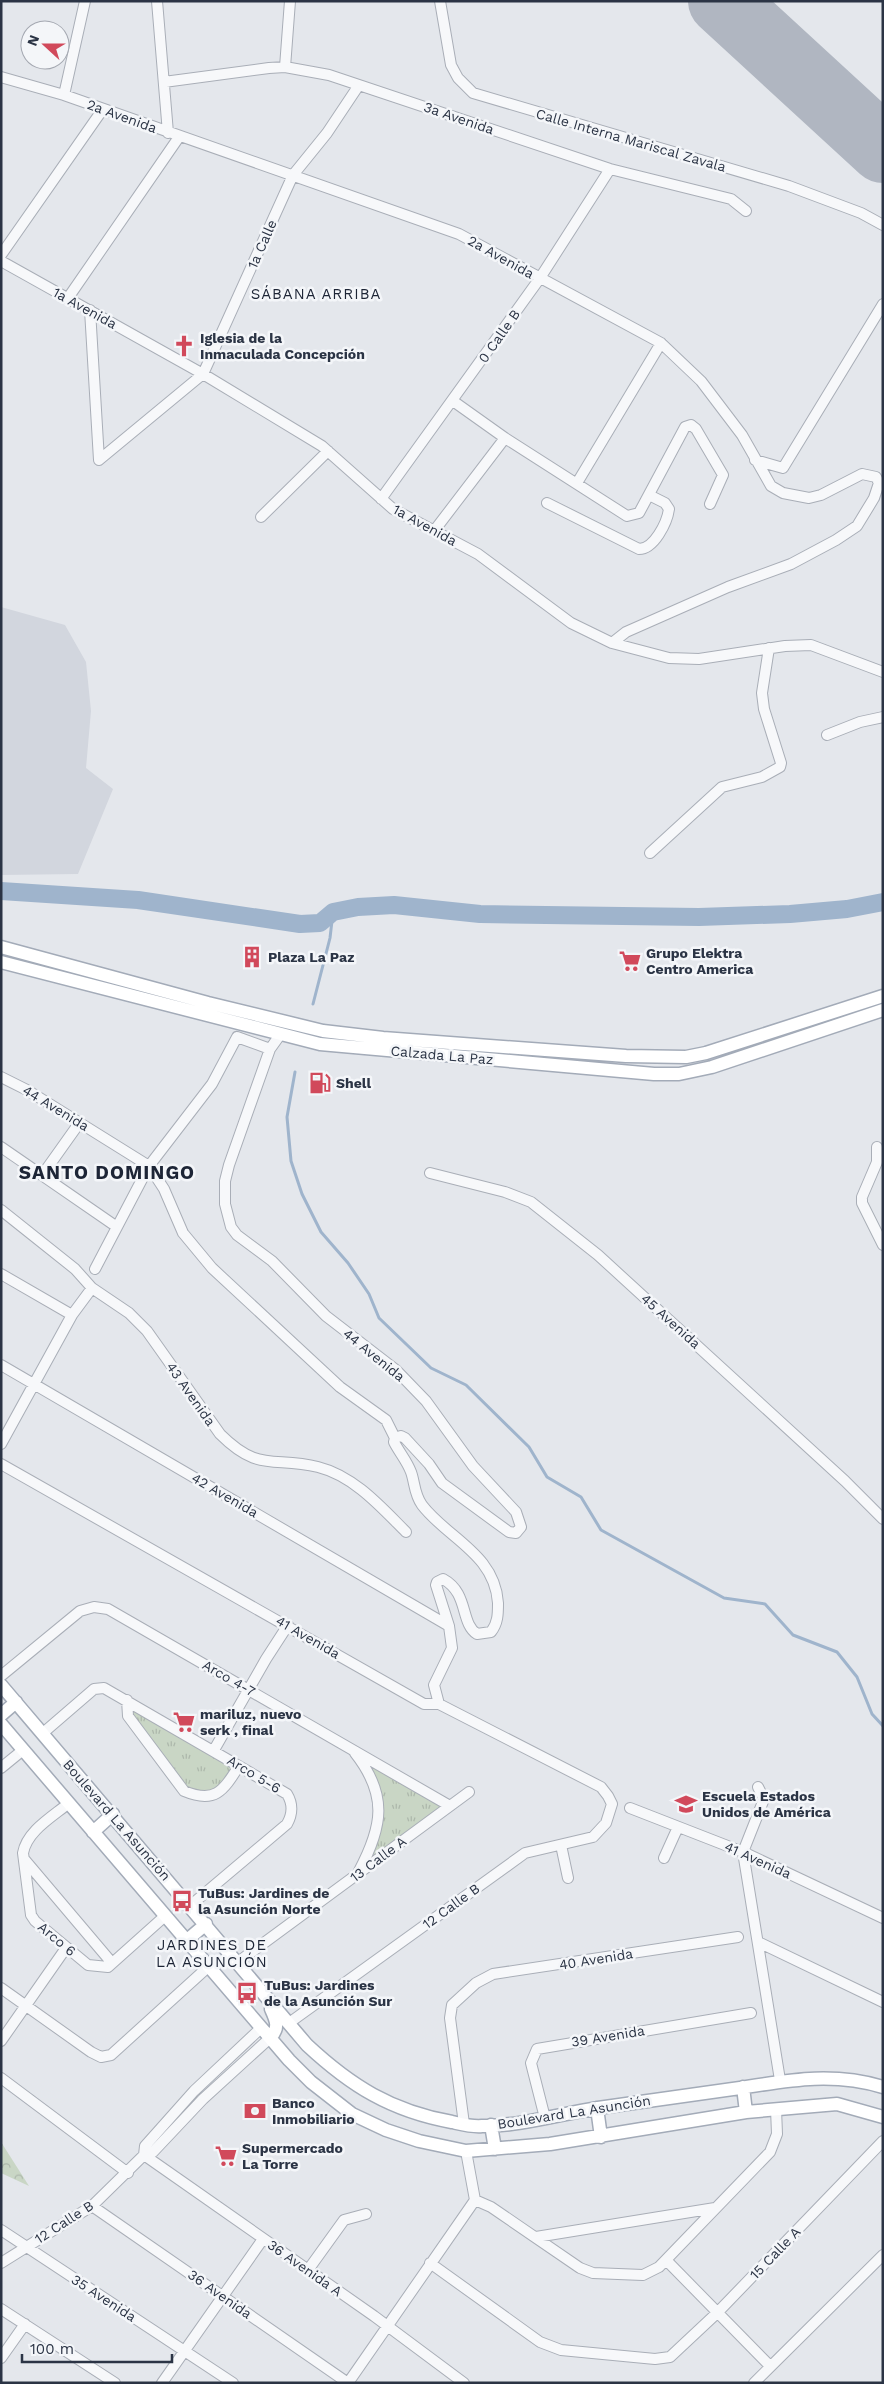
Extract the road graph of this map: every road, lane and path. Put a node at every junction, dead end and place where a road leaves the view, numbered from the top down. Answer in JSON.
{"nodes":[{"id":1,"x":85,"y":1,"type":"edge"},
{"id":2,"x":157,"y":1,"type":"edge"},
{"id":3,"x":290,"y":1,"type":"edge"},
{"id":4,"x":440,"y":1,"type":"edge"},
{"id":5,"x":285,"y":67,"type":"junction"},
{"id":6,"x":1,"y":77,"type":"edge"},
{"id":7,"x":164,"y":82,"type":"junction"},
{"id":8,"x":359,"y":85,"type":"junction"},
{"id":9,"x":64,"y":95,"type":"junction"},
{"id":10,"x":103,"y":109,"type":"junction"},
{"id":11,"x":168,"y":133,"type":"junction"},
{"id":12,"x":179,"y":137,"type":"junction"},
{"id":13,"x":610,"y":169,"type":"junction"},
{"id":14,"x":293,"y":175,"type":"junction"},
{"id":15,"x":746,"y":211,"type":"dead end"},
{"id":16,"x":883,"y":225,"type":"edge"},
{"id":17,"x":1,"y":255,"type":"edge"},
{"id":18,"x":1,"y":261,"type":"edge"},
{"id":19,"x":540,"y":278,"type":"junction"},
{"id":20,"x":68,"y":298,"type":"junction"},
{"id":21,"x":883,"y":304,"type":"edge"},
{"id":22,"x":90,"y":310,"type":"junction"},
{"id":23,"x":661,"y":342,"type":"junction"},
{"id":24,"x":203,"y":374,"type":"junction"},
{"id":25,"x":453,"y":401,"type":"junction"},
{"id":26,"x":505,"y":438,"type":"junction"},
{"id":27,"x":328,"y":451,"type":"junction"},
{"id":28,"x":755,"y":460,"type":"junction"},
{"id":29,"x":577,"y":483,"type":"junction"},
{"id":30,"x":649,"y":495,"type":"junction"},
{"id":31,"x":381,"y":499,"type":"junction"},
{"id":32,"x":547,"y":504,"type":"dead end"},
{"id":33,"x":710,"y":504,"type":"dead end"},
{"id":34,"x":261,"y":517,"type":"dead end"},
{"id":35,"x":434,"y":532,"type":"junction"},
{"id":36,"x":612,"y":643,"type":"junction"},
{"id":37,"x":769,"y":648,"type":"junction"},
{"id":38,"x":883,"y":672,"type":"edge"},
{"id":39,"x":883,"y":717,"type":"edge"},
{"id":40,"x":827,"y":735,"type":"dead end"},
{"id":41,"x":650,"y":853,"type":"dead end"},
{"id":42,"x":1,"y":947,"type":"edge"},
{"id":43,"x":1,"y":962,"type":"edge"},
{"id":44,"x":883,"y":996,"type":"edge"},
{"id":45,"x":883,"y":1010,"type":"edge"},
{"id":46,"x":280,"y":1035,"type":"junction"},
{"id":47,"x":270,"y":1049,"type":"junction"},
{"id":48,"x":1,"y":1077,"type":"edge"},
{"id":49,"x":80,"y":1122,"type":"junction"},
{"id":50,"x":1,"y":1147,"type":"edge"},
{"id":51,"x":877,"y":1147,"type":"dead end"},
{"id":52,"x":149,"y":1166,"type":"junction"},
{"id":53,"x":430,"y":1173,"type":"dead end"},
{"id":54,"x":43,"y":1174,"type":"junction"},
{"id":55,"x":1,"y":1210,"type":"edge"},
{"id":56,"x":117,"y":1227,"type":"junction"},
{"id":57,"x":883,"y":1245,"type":"edge"},
{"id":58,"x":95,"y":1269,"type":"dead end"},
{"id":59,"x":1,"y":1274,"type":"edge"},
{"id":60,"x":92,"y":1288,"type":"junction"},
{"id":61,"x":72,"y":1315,"type":"junction"},
{"id":62,"x":1,"y":1365,"type":"edge"},
{"id":63,"x":34,"y":1384,"type":"junction"},
{"id":64,"x":395,"y":1438,"type":"junction"},
{"id":65,"x":1,"y":1444,"type":"edge"},
{"id":66,"x":2,"y":1465,"type":"edge"},
{"id":67,"x":883,"y":1519,"type":"edge"},
{"id":68,"x":406,"y":1532,"type":"dead end"},
{"id":69,"x":288,"y":1626,"type":"junction"},
{"id":70,"x":449,"y":1626,"type":"junction"},
{"id":71,"x":1,"y":1676,"type":"edge"},
{"id":72,"x":1,"y":1685,"type":"edge"},
{"id":73,"x":250,"y":1689,"type":"junction"},
{"id":74,"x":127,"y":1700,"type":"junction"},
{"id":75,"x":16,"y":1702,"type":"junction"},
{"id":76,"x":439,"y":1704,"type":"junction"},
{"id":77,"x":1,"y":1715,"type":"edge"},
{"id":78,"x":1,"y":1724,"type":"edge"},
{"id":79,"x":43,"y":1733,"type":"junction"},
{"id":80,"x":350,"y":1748,"type":"junction"},
{"id":81,"x":23,"y":1750,"type":"junction"},
{"id":82,"x":214,"y":1750,"type":"junction"},
{"id":83,"x":239,"y":1766,"type":"junction"},
{"id":84,"x":1,"y":1768,"type":"edge"},
{"id":85,"x":758,"y":1787,"type":"dead end"},
{"id":86,"x":469,"y":1792,"type":"dead end"},
{"id":87,"x":69,"y":1803,"type":"junction"},
{"id":88,"x":612,"y":1804,"type":"joint"},
{"id":89,"x":450,"y":1806,"type":"junction"},
{"id":90,"x":630,"y":1808,"type":"dead end"},
{"id":91,"x":113,"y":1814,"type":"junction"},
{"id":92,"x":678,"y":1827,"type":"junction"},
{"id":93,"x":93,"y":1832,"type":"junction"},
{"id":94,"x":561,"y":1844,"type":"junction"},
{"id":95,"x":742,"y":1852,"type":"junction"},
{"id":96,"x":24,"y":1858,"type":"junction"},
{"id":97,"x":664,"y":1858,"type":"dead end"},
{"id":98,"x":358,"y":1874,"type":"junction"},
{"id":99,"x":568,"y":1878,"type":"dead end"},
{"id":100,"x":191,"y":1905,"type":"junction"},
{"id":101,"x":165,"y":1916,"type":"junction"},
{"id":102,"x":883,"y":1918,"type":"edge"},
{"id":103,"x":206,"y":1924,"type":"junction"},
{"id":104,"x":738,"y":1937,"type":"dead end"},
{"id":105,"x":186,"y":1941,"type":"junction"},
{"id":106,"x":758,"y":1942,"type":"junction"},
{"id":107,"x":66,"y":1948,"type":"junction"},
{"id":108,"x":238,"y":1962,"type":"junction"},
{"id":109,"x":112,"y":1963,"type":"junction"},
{"id":110,"x":208,"y":1966,"type":"junction"},
{"id":111,"x":1,"y":1988,"type":"edge"},
{"id":112,"x":265,"y":1996,"type":"junction"},
{"id":113,"x":883,"y":2002,"type":"edge"},
{"id":114,"x":25,"y":2005,"type":"junction"},
{"id":115,"x":751,"y":2013,"type":"dead end"},
{"id":116,"x":289,"y":2023,"type":"junction"},
{"id":117,"x":266,"y":2033,"type":"junction"},
{"id":118,"x":1,"y":2041,"type":"edge"},
{"id":119,"x":1,"y":2078,"type":"edge"},
{"id":120,"x":780,"y":2080,"type":"junction"},
{"id":121,"x":883,"y":2087,"type":"edge"},
{"id":122,"x":743,"y":2088,"type":"junction"},
{"id":123,"x":597,"y":2108,"type":"junction"},
{"id":124,"x":776,"y":2109,"type":"junction"},
{"id":125,"x":746,"y":2112,"type":"junction"},
{"id":126,"x":545,"y":2118,"type":"junction"},
{"id":127,"x":883,"y":2118,"type":"edge"},
{"id":128,"x":464,"y":2124,"type":"junction"},
{"id":129,"x":492,"y":2125,"type":"junction"},
{"id":130,"x":601,"y":2136,"type":"junction"},
{"id":131,"x":883,"y":2141,"type":"edge"},
{"id":132,"x":495,"y":2149,"type":"junction"},
{"id":133,"x":466,"y":2151,"type":"junction"},
{"id":134,"x":144,"y":2155,"type":"junction"},
{"id":135,"x":128,"y":2173,"type":"junction"},
{"id":136,"x":475,"y":2200,"type":"junction"},
{"id":137,"x":92,"y":2206,"type":"junction"},
{"id":138,"x":715,"y":2208,"type":"junction"},
{"id":139,"x":366,"y":2214,"type":"dead end"},
{"id":140,"x":1,"y":2230,"type":"edge"},
{"id":141,"x":536,"y":2237,"type":"junction"},
{"id":142,"x":263,"y":2239,"type":"junction"},
{"id":143,"x":26,"y":2247,"type":"junction"},
{"id":144,"x":883,"y":2255,"type":"edge"},
{"id":145,"x":1,"y":2263,"type":"edge"},
{"id":146,"x":430,"y":2264,"type":"junction"},
{"id":147,"x":663,"y":2264,"type":"junction"},
{"id":148,"x":308,"y":2270,"type":"junction"},
{"id":149,"x":222,"y":2296,"type":"junction"},
{"id":150,"x":1,"y":2309,"type":"edge"},
{"id":151,"x":717,"y":2313,"type":"junction"},
{"id":152,"x":25,"y":2324,"type":"junction"},
{"id":153,"x":386,"y":2326,"type":"junction"},
{"id":154,"x":184,"y":2351,"type":"junction"},
{"id":155,"x":1,"y":2358,"type":"edge"},
{"id":156,"x":770,"y":2366,"type":"junction"},
{"id":157,"x":115,"y":2383,"type":"edge"},
{"id":158,"x":162,"y":2383,"type":"edge"},
{"id":159,"x":233,"y":2383,"type":"edge"},
{"id":160,"x":348,"y":2383,"type":"edge"},
{"id":161,"x":464,"y":2383,"type":"edge"},
{"id":162,"x":754,"y":2383,"type":"edge"}],
"edges":[{"from":1,"to":9,"type":"street"},
{"from":2,"to":7,"type":"street"},
{"from":3,"to":5,"type":"street"},
{"from":4,"to":16,"type":"street","name":"Calle Interna Mariscal Zavala"},
{"from":5,"to":7,"type":"street","name":"3a Avenida"},
{"from":5,"to":8,"type":"street","name":"3a Avenida"},
{"from":6,"to":9,"type":"street","name":"2a Avenida"},
{"from":7,"to":11,"type":"street"},
{"from":8,"to":13,"type":"street","name":"3a Avenida"},
{"from":8,"to":14,"type":"street","name":"1a Calle"},
{"from":9,"to":10,"type":"street","name":"2a Avenida"},
{"from":10,"to":11,"type":"street","name":"2a Avenida"},
{"from":10,"to":17,"type":"street"},
{"from":11,"to":12,"type":"street","name":"2a Avenida"},
{"from":12,"to":14,"type":"street","name":"2a Avenida"},
{"from":12,"to":20,"type":"street"},
{"from":13,"to":15,"type":"street","name":"3a Avenida"},
{"from":13,"to":19,"type":"street","name":"0 Calle B"},
{"from":14,"to":19,"type":"street","name":"2a Avenida"},
{"from":14,"to":24,"type":"street","name":"1a Calle"},
{"from":18,"to":20,"type":"street","name":"1a Avenida"},
{"from":19,"to":23,"type":"street","name":"2a Avenida"},
{"from":19,"to":25,"type":"street","name":"0 Calle B"},
{"from":20,"to":22,"type":"street","name":"1a Avenida"},
{"from":21,"to":28,"type":"street"},
{"from":22,"to":24,"type":"street","name":"1a Avenida"},
{"from":22,"to":24,"type":"street","name":"1a Calle"},
{"from":23,"to":28,"type":"street","name":"2a Avenida"},
{"from":23,"to":29,"type":"street"},
{"from":24,"to":27,"type":"street","name":"1a Avenida"},
{"from":25,"to":26,"type":"street"},
{"from":25,"to":31,"type":"street","name":"0 Calle B"},
{"from":26,"to":29,"type":"street"},
{"from":26,"to":35,"type":"street"},
{"from":27,"to":31,"type":"street","name":"1a Avenida"},
{"from":27,"to":34,"type":"street"},
{"from":28,"to":36,"type":"street","name":"2a Avenida"},
{"from":29,"to":30,"type":"street"},
{"from":30,"to":32,"type":"street"},
{"from":30,"to":33,"type":"street"},
{"from":31,"to":35,"type":"street","name":"1a Avenida"},
{"from":35,"to":36,"type":"street","name":"1a Avenida"},
{"from":36,"to":37,"type":"street","name":"1a Avenida"},
{"from":37,"to":38,"type":"street","name":"1a Avenida"},
{"from":37,"to":41,"type":"street"},
{"from":39,"to":40,"type":"street"},
{"from":42,"to":44,"type":"main road","name":"Calzada La Paz"},
{"from":43,"to":46,"type":"main road","name":"Calzada La Paz"},
{"from":45,"to":46,"type":"main road","name":"Calzada La Paz"},
{"from":46,"to":47,"type":"street","name":"44 Avenida"},
{"from":47,"to":52,"type":"street"},
{"from":47,"to":64,"type":"street","name":"44 Avenida"},
{"from":48,"to":49,"type":"street","name":"44 Avenida"},
{"from":49,"to":52,"type":"street","name":"44 Avenida"},
{"from":49,"to":54,"type":"street"},
{"from":50,"to":54,"type":"street"},
{"from":51,"to":57,"type":"street"},
{"from":52,"to":56,"type":"street"},
{"from":52,"to":64,"type":"street","name":"44 Avenida"},
{"from":53,"to":67,"type":"street","name":"45 Avenida"},
{"from":54,"to":56,"type":"street"},
{"from":55,"to":60,"type":"street","name":"43 Avenida"},
{"from":56,"to":58,"type":"street"},
{"from":59,"to":61,"type":"street"},
{"from":60,"to":61,"type":"street"},
{"from":60,"to":68,"type":"street","name":"43 Avenida"},
{"from":61,"to":63,"type":"street"},
{"from":62,"to":63,"type":"street","name":"42 Avenida"},
{"from":63,"to":65,"type":"street"},
{"from":63,"to":70,"type":"street","name":"42 Avenida"},
{"from":64,"to":70,"type":"street","name":"44 Avenida"},
{"from":66,"to":69,"type":"street","name":"41 Avenida"},
{"from":69,"to":73,"type":"street"},
{"from":69,"to":76,"type":"street","name":"41 Avenida"},
{"from":70,"to":76,"type":"street"},
{"from":71,"to":73,"type":"street","name":"Arco 4-7"},
{"from":72,"to":75,"type":"main road","name":"Boulevard La Asunción"},
{"from":73,"to":80,"type":"street","name":"Arco 4-7"},
{"from":73,"to":82,"type":"street"},
{"from":74,"to":79,"type":"street","name":"Arco 5-6"},
{"from":74,"to":82,"type":"street","name":"Arco 5-6"},
{"from":74,"to":83,"type":"street"},
{"from":75,"to":77,"type":"main road"},
{"from":75,"to":79,"type":"main road","name":"Boulevard La Asunción"},
{"from":76,"to":88,"type":"street","name":"41 Avenida"},
{"from":78,"to":81,"type":"main road","name":"Boulevard La Asunción"},
{"from":79,"to":91,"type":"main road","name":"Boulevard La Asunción"},
{"from":80,"to":89,"type":"street","name":"Arco 4-7"},
{"from":80,"to":98,"type":"street","name":"Arco 4-7"},
{"from":81,"to":84,"type":"street"},
{"from":81,"to":87,"type":"main road","name":"Boulevard La Asunción"},
{"from":82,"to":83,"type":"street","name":"Arco 5-6"},
{"from":83,"to":100,"type":"street","name":"Arco 5-6"},
{"from":85,"to":95,"type":"street"},
{"from":86,"to":89,"type":"street","name":"13 Calle A"},
{"from":87,"to":93,"type":"main road","name":"Boulevard La Asunción"},
{"from":87,"to":96,"type":"street","name":"Arco 6"},
{"from":88,"to":94,"type":"street","name":"12 Calle B"},
{"from":89,"to":98,"type":"street","name":"13 Calle A"},
{"from":90,"to":92,"type":"street","name":"41 Avenida"},
{"from":91,"to":93,"type":"main road"},
{"from":91,"to":100,"type":"main road","name":"Boulevard La Asunción"},
{"from":92,"to":95,"type":"street","name":"41 Avenida"},
{"from":92,"to":97,"type":"street"},
{"from":93,"to":101,"type":"main road","name":"Boulevard La Asunción"},
{"from":94,"to":99,"type":"street"},
{"from":94,"to":116,"type":"street","name":"12 Calle B"},
{"from":95,"to":102,"type":"street","name":"41 Avenida"},
{"from":95,"to":106,"type":"street"},
{"from":96,"to":107,"type":"street","name":"Arco 6"},
{"from":96,"to":109,"type":"street"},
{"from":98,"to":108,"type":"street","name":"13 Calle A"},
{"from":100,"to":103,"type":"main road","name":"Boulevard La Asunción"},
{"from":101,"to":105,"type":"main road","name":"Boulevard La Asunción"},
{"from":101,"to":109,"type":"street"},
{"from":103,"to":105,"type":"main road"},
{"from":103,"to":108,"type":"main road","name":"Boulevard La Asunción"},
{"from":104,"to":128,"type":"street","name":"40 Avenida"},
{"from":105,"to":110,"type":"main road","name":"Boulevard La Asunción"},
{"from":106,"to":113,"type":"street"},
{"from":106,"to":120,"type":"street"},
{"from":107,"to":109,"type":"street","name":"Arco 6"},
{"from":107,"to":114,"type":"street"},
{"from":108,"to":112,"type":"main road","name":"Boulevard La Asunción"},
{"from":110,"to":114,"type":"street"},
{"from":110,"to":117,"type":"main road","name":"Boulevard La Asunción"},
{"from":111,"to":114,"type":"street"},
{"from":112,"to":116,"type":"main road","name":"Boulevard La Asunción"},
{"from":112,"to":117,"type":"main road"},
{"from":114,"to":118,"type":"street"},
{"from":115,"to":126,"type":"street","name":"39 Avenida"},
{"from":116,"to":128,"type":"main road","name":"Boulevard La Asunción"},
{"from":117,"to":133,"type":"main road","name":"Boulevard La Asunción"},
{"from":117,"to":134,"type":"street","name":"12 Calle B"},
{"from":119,"to":135,"type":"street"},
{"from":120,"to":121,"type":"main road","name":"Boulevard La Asunción"},
{"from":120,"to":122,"type":"main road","name":"Boulevard La Asunción"},
{"from":122,"to":123,"type":"main road","name":"Boulevard La Asunción"},
{"from":122,"to":125,"type":"main road"},
{"from":123,"to":126,"type":"main road","name":"Boulevard La Asunción"},
{"from":123,"to":130,"type":"main road"},
{"from":124,"to":125,"type":"main road","name":"Boulevard La Asunción"},
{"from":124,"to":127,"type":"main road","name":"Boulevard La Asunción"},
{"from":124,"to":138,"type":"street"},
{"from":125,"to":130,"type":"main road","name":"Boulevard La Asunción"},
{"from":126,"to":129,"type":"main road","name":"Boulevard La Asunción"},
{"from":128,"to":129,"type":"main road","name":"Boulevard La Asunción"},
{"from":129,"to":132,"type":"main road"},
{"from":130,"to":132,"type":"main road","name":"Boulevard La Asunción"},
{"from":131,"to":151,"type":"street","name":"15 Calle A"},
{"from":132,"to":133,"type":"main road","name":"Boulevard La Asunción"},
{"from":133,"to":136,"type":"street"},
{"from":134,"to":135,"type":"street","name":"12 Calle B"},
{"from":134,"to":142,"type":"street","name":"36 Avenida A"},
{"from":135,"to":137,"type":"street","name":"12 Calle B"},
{"from":136,"to":141,"type":"street"},
{"from":136,"to":146,"type":"street"},
{"from":137,"to":143,"type":"street","name":"12 Calle B"},
{"from":137,"to":149,"type":"street","name":"36 Avenida"},
{"from":138,"to":141,"type":"street"},
{"from":138,"to":147,"type":"street"},
{"from":139,"to":148,"type":"street"},
{"from":140,"to":143,"type":"street","name":"35 Avenida"},
{"from":141,"to":147,"type":"street"},
{"from":142,"to":148,"type":"street","name":"36 Avenida A"},
{"from":142,"to":149,"type":"street"},
{"from":143,"to":145,"type":"street","name":"12 Calle B"},
{"from":143,"to":154,"type":"street","name":"35 Avenida"},
{"from":144,"to":156,"type":"street"},
{"from":146,"to":151,"type":"street","name":"15 Calle A"},
{"from":146,"to":153,"type":"street"},
{"from":147,"to":151,"type":"street"},
{"from":148,"to":153,"type":"street","name":"36 Avenida A"},
{"from":149,"to":154,"type":"street"},
{"from":149,"to":160,"type":"street","name":"36 Avenida"},
{"from":150,"to":152,"type":"street"},
{"from":151,"to":156,"type":"street"},
{"from":152,"to":155,"type":"street"},
{"from":152,"to":157,"type":"street"},
{"from":153,"to":160,"type":"street"},
{"from":153,"to":161,"type":"street","name":"36 Avenida A"},
{"from":154,"to":158,"type":"street"},
{"from":154,"to":159,"type":"street","name":"35 Avenida"},
{"from":156,"to":162,"type":"street"}]}
